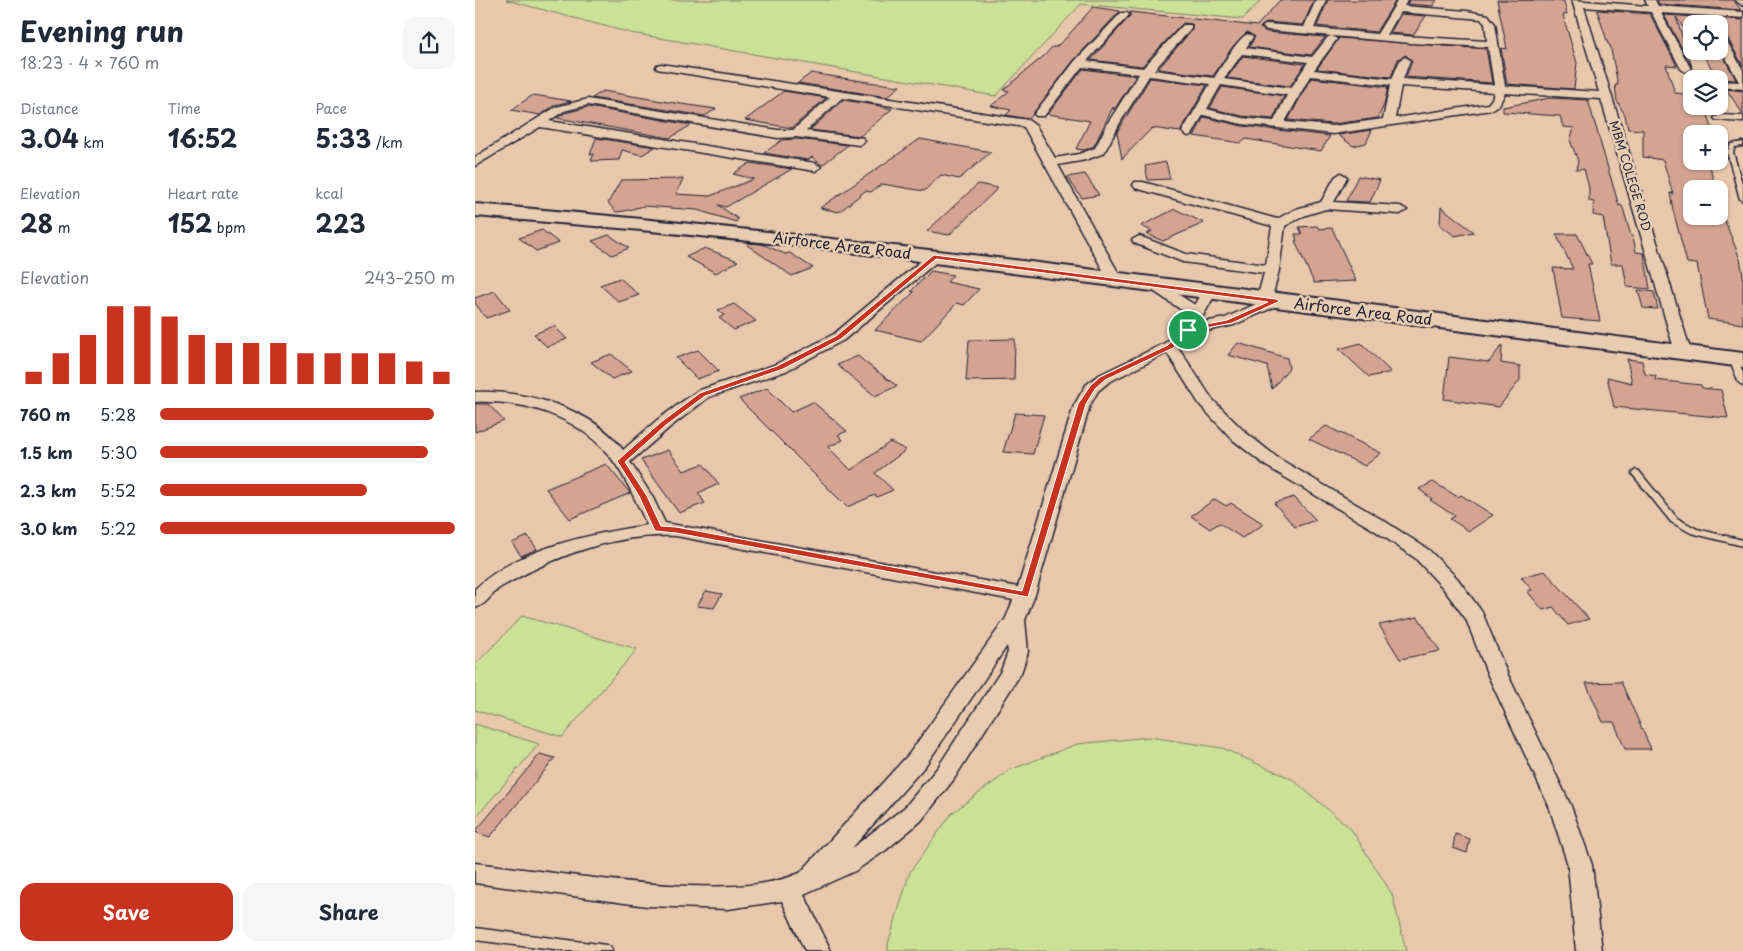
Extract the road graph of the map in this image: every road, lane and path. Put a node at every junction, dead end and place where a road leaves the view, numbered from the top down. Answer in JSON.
{"nodes":[{"id":1,"x":1321,"y":0,"type":"edge"},
{"id":2,"x":1680,"y":0,"type":"edge"},
{"id":3,"x":1740,"y":0,"type":"edge"},
{"id":4,"x":1577,"y":2,"type":"edge"},
{"id":5,"x":1743,"y":3,"type":"edge"},
{"id":6,"x":1653,"y":4,"type":"edge"},
{"id":7,"x":1401,"y":5,"type":"edge"},
{"id":8,"x":1686,"y":10,"type":"junction"},
{"id":9,"x":1706,"y":13,"type":"joint"},
{"id":10,"x":1124,"y":15,"type":"dead end"},
{"id":11,"x":1743,"y":16,"type":"edge"},
{"id":12,"x":1187,"y":27,"type":"dead end"},
{"id":13,"x":1267,"y":27,"type":"dead end"},
{"id":14,"x":1308,"y":32,"type":"junction"},
{"id":15,"x":1248,"y":37,"type":"dead end"},
{"id":16,"x":1332,"y":38,"type":"dead end"},
{"id":17,"x":1380,"y":38,"type":"junction"},
{"id":18,"x":1493,"y":44,"type":"junction"},
{"id":19,"x":1238,"y":50,"type":"junction"},
{"id":20,"x":1728,"y":52,"type":"edge"},
{"id":21,"x":1314,"y":60,"type":"junction"},
{"id":22,"x":1405,"y":60,"type":"dead end"},
{"id":23,"x":1079,"y":64,"type":"junction"},
{"id":24,"x":661,"y":67,"type":"dead end"},
{"id":25,"x":1686,"y":68,"type":"dead end"},
{"id":26,"x":1146,"y":72,"type":"junction"},
{"id":27,"x":1306,"y":72,"type":"junction"},
{"id":28,"x":1743,"y":80,"type":"edge"},
{"id":29,"x":1217,"y":82,"type":"junction"},
{"id":30,"x":1396,"y":82,"type":"junction"},
{"id":31,"x":1728,"y":85,"type":"edge"},
{"id":32,"x":1743,"y":86,"type":"edge"},
{"id":33,"x":1500,"y":89,"type":"junction"},
{"id":34,"x":1293,"y":92,"type":"junction"},
{"id":35,"x":839,"y":95,"type":"junction"},
{"id":36,"x":1607,"y":96,"type":"junction"},
{"id":37,"x":1200,"y":111,"type":"junction"},
{"id":38,"x":1040,"y":114,"type":"dead end"},
{"id":39,"x":1719,"y":118,"type":"dead end"},
{"id":40,"x":1743,"y":119,"type":"edge"},
{"id":41,"x":539,"y":123,"type":"junction"},
{"id":42,"x":1388,"y":123,"type":"junction"},
{"id":43,"x":1278,"y":125,"type":"junction"},
{"id":44,"x":1188,"y":132,"type":"dead end"},
{"id":45,"x":796,"y":133,"type":"junction"},
{"id":46,"x":859,"y":141,"type":"dead end"},
{"id":47,"x":1743,"y":144,"type":"edge"},
{"id":48,"x":475,"y":162,"type":"edge"},
{"id":49,"x":1052,"y":162,"type":"junction"},
{"id":50,"x":815,"y":167,"type":"dead end"},
{"id":51,"x":1341,"y":177,"type":"dead end"},
{"id":52,"x":1139,"y":185,"type":"dead end"},
{"id":53,"x":1743,"y":199,"type":"edge"},
{"id":54,"x":1326,"y":205,"type":"junction"},
{"id":55,"x":475,"y":210,"type":"edge"},
{"id":56,"x":1400,"y":210,"type":"dead end"},
{"id":57,"x":1279,"y":224,"type":"junction"},
{"id":58,"x":1139,"y":240,"type":"dead end"},
{"id":59,"x":934,"y":257,"type":"junction"},
{"id":60,"x":1272,"y":270,"type":"junction"},
{"id":61,"x":1116,"y":280,"type":"junction"},
{"id":62,"x":1154,"y":285,"type":"junction"},
{"id":63,"x":1210,"y":291,"type":"junction"},
{"id":64,"x":1270,"y":300,"type":"junction"},
{"id":65,"x":1198,"y":314,"type":"junction"},
{"id":66,"x":1188,"y":330,"type":"junction"},
{"id":67,"x":1170,"y":346,"type":"junction"},
{"id":68,"x":1683,"y":352,"type":"junction"},
{"id":69,"x":1738,"y":359,"type":"edge"},
{"id":70,"x":1743,"y":383,"type":"edge"},
{"id":71,"x":475,"y":397,"type":"edge"},
{"id":72,"x":621,"y":461,"type":"junction"},
{"id":73,"x":1636,"y":473,"type":"dead end"},
{"id":74,"x":658,"y":529,"type":"junction"},
{"id":75,"x":1743,"y":543,"type":"edge"},
{"id":76,"x":1025,"y":595,"type":"junction"},
{"id":77,"x":475,"y":601,"type":"edge"},
{"id":78,"x":1015,"y":620,"type":"junction"},
{"id":79,"x":475,"y":873,"type":"edge"},
{"id":80,"x":799,"y":884,"type":"junction"},
{"id":81,"x":475,"y":934,"type":"edge"},
{"id":82,"x":606,"y":951,"type":"edge"},
{"id":83,"x":818,"y":951,"type":"edge"},
{"id":84,"x":1589,"y":951,"type":"edge"}],
"edges":[{"from":1,"to":14,"type":"street"},
{"from":2,"to":8,"type":"street"},
{"from":3,"to":5,"type":"street"},
{"from":4,"to":6,"type":"street"},
{"from":4,"to":36,"type":"street","name":"MBM COLEGE ROD"},
{"from":6,"to":8,"type":"street"},
{"from":6,"to":25,"type":"street"},
{"from":7,"to":17,"type":"street"},
{"from":7,"to":18,"type":"street"},
{"from":8,"to":9,"type":"street"},
{"from":9,"to":11,"type":"street"},
{"from":10,"to":23,"type":"street"},
{"from":12,"to":26,"type":"street"},
{"from":13,"to":14,"type":"street"},
{"from":14,"to":17,"type":"street"},
{"from":15,"to":19,"type":"street"},
{"from":16,"to":21,"type":"street"},
{"from":17,"to":18,"type":"street"},
{"from":18,"to":33,"type":"street"},
{"from":19,"to":21,"type":"street"},
{"from":19,"to":29,"type":"street"},
{"from":20,"to":28,"type":"street"},
{"from":21,"to":27,"type":"street"},
{"from":22,"to":30,"type":"street"},
{"from":23,"to":26,"type":"street"},
{"from":23,"to":38,"type":"street"},
{"from":24,"to":35,"type":"street"},
{"from":26,"to":29,"type":"street"},
{"from":26,"to":49,"type":"street"},
{"from":27,"to":30,"type":"street"},
{"from":27,"to":34,"type":"street"},
{"from":29,"to":34,"type":"street"},
{"from":29,"to":37,"type":"street"},
{"from":30,"to":33,"type":"street"},
{"from":30,"to":42,"type":"street"},
{"from":31,"to":32,"type":"street"},
{"from":33,"to":36,"type":"street"},
{"from":33,"to":42,"type":"street"},
{"from":34,"to":43,"type":"street"},
{"from":35,"to":45,"type":"street"},
{"from":35,"to":49,"type":"street"},
{"from":36,"to":68,"type":"street","name":"MBM COLEGE ROD"},
{"from":37,"to":43,"type":"street"},
{"from":37,"to":44,"type":"street"},
{"from":39,"to":40,"type":"street"},
{"from":41,"to":45,"type":"street"},
{"from":41,"to":48,"type":"street"},
{"from":41,"to":50,"type":"street"},
{"from":42,"to":43,"type":"street"},
{"from":45,"to":46,"type":"street"},
{"from":47,"to":53,"type":"lane"},
{"from":49,"to":61,"type":"street"},
{"from":51,"to":54,"type":"street"},
{"from":52,"to":57,"type":"street"},
{"from":54,"to":56,"type":"street"},
{"from":54,"to":57,"type":"street"},
{"from":55,"to":59,"type":"street","name":"Airforce Area Road"},
{"from":57,"to":60,"type":"street"},
{"from":58,"to":60,"type":"street"},
{"from":59,"to":61,"type":"street","name":"Airforce Area Road"},
{"from":59,"to":72,"type":"street"},
{"from":60,"to":64,"type":"street"},
{"from":61,"to":62,"type":"street","name":"Airforce Area Road"},
{"from":62,"to":63,"type":"street","name":"Airforce Area Road"},
{"from":62,"to":65,"type":"street"},
{"from":63,"to":64,"type":"street","name":"Airforce Area Road"},
{"from":63,"to":65,"type":"street"},
{"from":64,"to":66,"type":"street"},
{"from":64,"to":68,"type":"street","name":"Airforce Area Road"},
{"from":65,"to":66,"type":"street"},
{"from":66,"to":67,"type":"street"},
{"from":67,"to":76,"type":"street"},
{"from":67,"to":84,"type":"street"},
{"from":68,"to":69,"type":"street","name":"Airforce Area Road"},
{"from":69,"to":70,"type":"lane"},
{"from":71,"to":72,"type":"street"},
{"from":72,"to":74,"type":"street"},
{"from":73,"to":75,"type":"lane"},
{"from":74,"to":76,"type":"street"},
{"from":74,"to":77,"type":"street"},
{"from":76,"to":78,"type":"street"},
{"from":78,"to":80,"type":"street"},
{"from":78,"to":80,"type":"street"},
{"from":79,"to":80,"type":"street"},
{"from":80,"to":83,"type":"street"},
{"from":81,"to":82,"type":"lane"}]}
